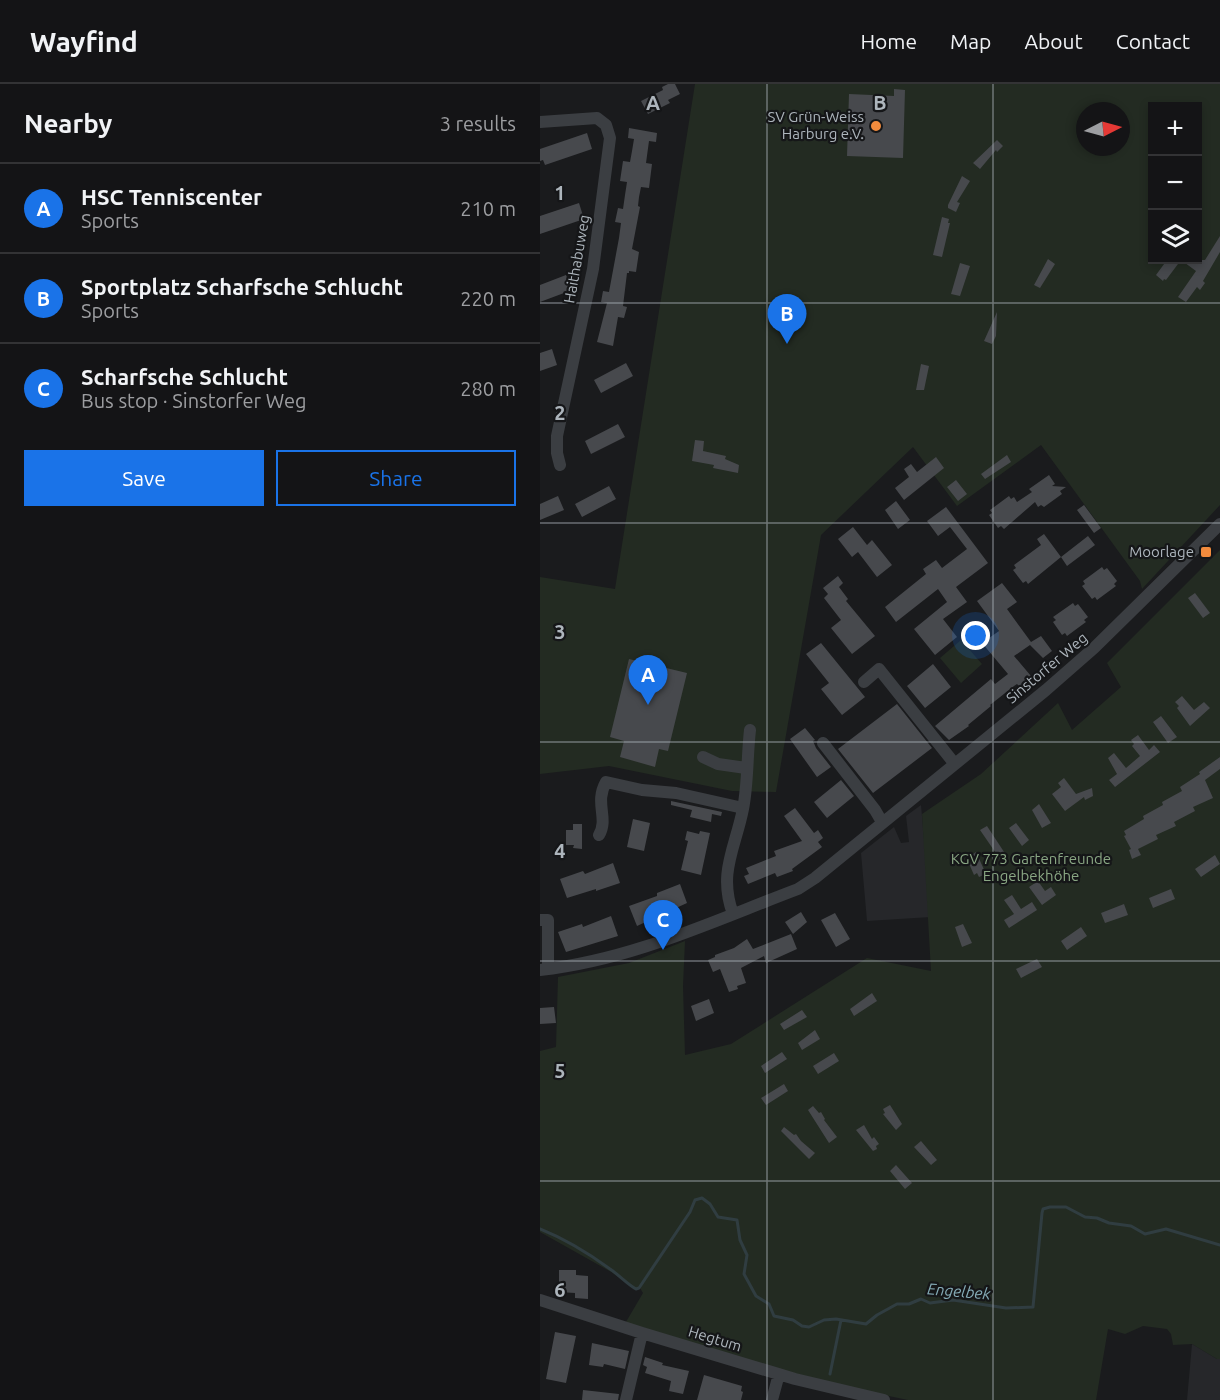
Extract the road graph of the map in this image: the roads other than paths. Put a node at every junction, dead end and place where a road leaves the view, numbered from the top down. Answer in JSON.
{"nodes":[{"id":1,"x":540,"y":122,"type":"edge"},
{"id":2,"x":560,"y":465,"type":"dead end"},
{"id":3,"x":1219,"y":526,"type":"edge"},
{"id":4,"x":864,"y":682,"type":"dead end"},
{"id":5,"x":750,"y":730,"type":"dead end"},
{"id":6,"x":824,"y":743,"type":"dead end"},
{"id":7,"x":703,"y":757,"type":"dead end"},
{"id":8,"x":954,"y":763,"type":"junction"},
{"id":9,"x":746,"y":768,"type":"junction"},
{"id":10,"x":743,"y":808,"type":"junction"},
{"id":11,"x":882,"y":822,"type":"junction"},
{"id":12,"x":599,"y":835,"type":"dead end"},
{"id":13,"x":733,"y":914,"type":"junction"},
{"id":14,"x":540,"y":920,"type":"edge"},
{"id":15,"x":544,"y":948,"type":"edge"},
{"id":16,"x":544,"y":969,"type":"edge"},
{"id":17,"x":540,"y":1300,"type":"edge"},
{"id":18,"x":642,"y":1333,"type":"junction"},
{"id":19,"x":779,"y":1374,"type":"junction"},
{"id":20,"x":626,"y":1400,"type":"edge"},
{"id":21,"x":772,"y":1400,"type":"edge"},
{"id":22,"x":884,"y":1400,"type":"edge"}],
"edges":[{"from":1,"to":2,"type":"street","name":"Haithabuweg"},
{"from":3,"to":8,"type":"street","name":"Sinstorfer Weg"},
{"from":4,"to":8,"type":"street"},
{"from":5,"to":9,"type":"street"},
{"from":6,"to":11,"type":"street"},
{"from":7,"to":9,"type":"street"},
{"from":8,"to":11,"type":"street","name":"Sinstorfer Weg"},
{"from":9,"to":10,"type":"street"},
{"from":10,"to":12,"type":"street"},
{"from":10,"to":13,"type":"street"},
{"from":11,"to":13,"type":"street","name":"Sinstorfer Weg"},
{"from":13,"to":16,"type":"street","name":"Sinstorfer Weg"},
{"from":14,"to":15,"type":"street"},
{"from":15,"to":16,"type":"street"},
{"from":17,"to":18,"type":"street","name":"Hegtum"},
{"from":18,"to":19,"type":"street","name":"Hegtum"},
{"from":18,"to":20,"type":"street"},
{"from":19,"to":21,"type":"street"},
{"from":19,"to":22,"type":"street","name":"Hegtum"}]}
